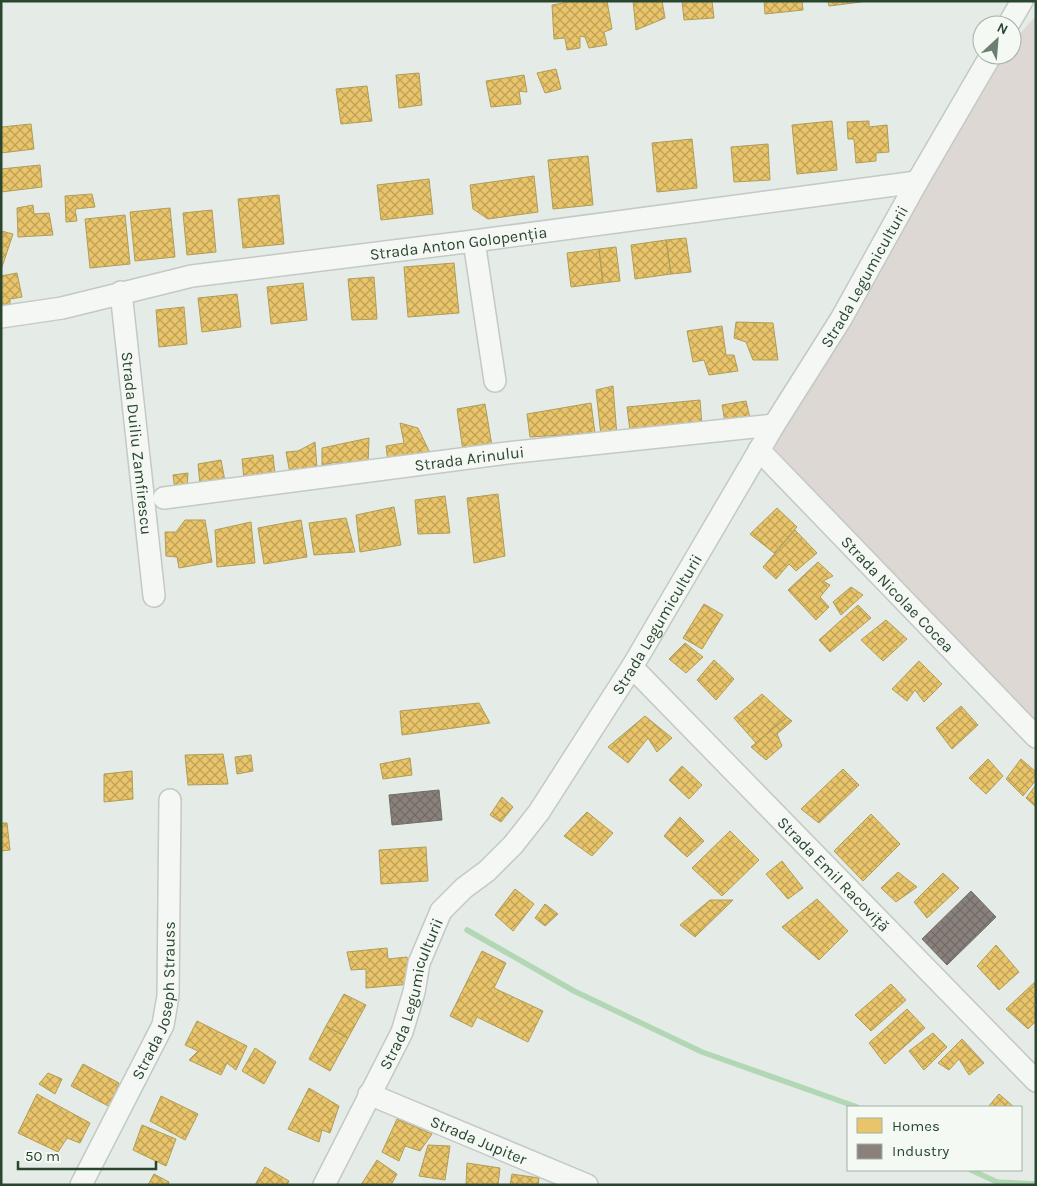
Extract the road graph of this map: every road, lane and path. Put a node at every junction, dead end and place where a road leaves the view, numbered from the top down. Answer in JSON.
{"nodes":[{"id":1,"x":1022,"y":1,"type":"edge"},
{"id":2,"x":1014,"y":15,"type":"edge"},
{"id":3,"x":985,"y":65,"type":"edge"},
{"id":4,"x":917,"y":182,"type":"junction"},
{"id":5,"x":474,"y":241,"type":"junction"},
{"id":6,"x":121,"y":292,"type":"junction"},
{"id":7,"x":1,"y":317,"type":"edge"},
{"id":8,"x":495,"y":381,"type":"dead end"},
{"id":9,"x":774,"y":425,"type":"junction"},
{"id":10,"x":759,"y":450,"type":"junction"},
{"id":11,"x":164,"y":498,"type":"dead end"},
{"id":12,"x":154,"y":596,"type":"dead end"},
{"id":13,"x":632,"y":667,"type":"junction"},
{"id":14,"x":1036,"y":737,"type":"edge"},
{"id":15,"x":170,"y":800,"type":"dead end"},
{"id":16,"x":1036,"y":1080,"type":"edge"},
{"id":17,"x":369,"y":1094,"type":"junction"},
{"id":18,"x":81,"y":1185,"type":"edge"},
{"id":19,"x":324,"y":1185,"type":"edge"},
{"id":20,"x":587,"y":1185,"type":"edge"}],
"edges":[{"from":1,"to":2,"type":"street"},
{"from":3,"to":4,"type":"street","name":"Strada Legumiculturii"},
{"from":4,"to":5,"type":"street","name":"Strada Anton Golopenția"},
{"from":4,"to":9,"type":"street","name":"Strada Legumiculturii"},
{"from":5,"to":6,"type":"street","name":"Strada Anton Golopenția"},
{"from":5,"to":8,"type":"street"},
{"from":6,"to":7,"type":"street","name":"Strada Anton Golopenția"},
{"from":6,"to":12,"type":"street","name":"Strada Duiliu Zamfirescu"},
{"from":9,"to":10,"type":"street","name":"Strada Legumiculturii"},
{"from":9,"to":11,"type":"street","name":"Strada Arinului"},
{"from":10,"to":13,"type":"street","name":"Strada Legumiculturii"},
{"from":10,"to":14,"type":"street","name":"Strada Nicolae Cocea"},
{"from":13,"to":16,"type":"street","name":"Strada Emil Racoviță"},
{"from":13,"to":17,"type":"street","name":"Strada Legumiculturii"},
{"from":15,"to":18,"type":"street","name":"Strada Joseph Strauss"},
{"from":17,"to":19,"type":"street","name":"Strada Legumiculturii"},
{"from":17,"to":20,"type":"street","name":"Strada Jupiter"}]}
